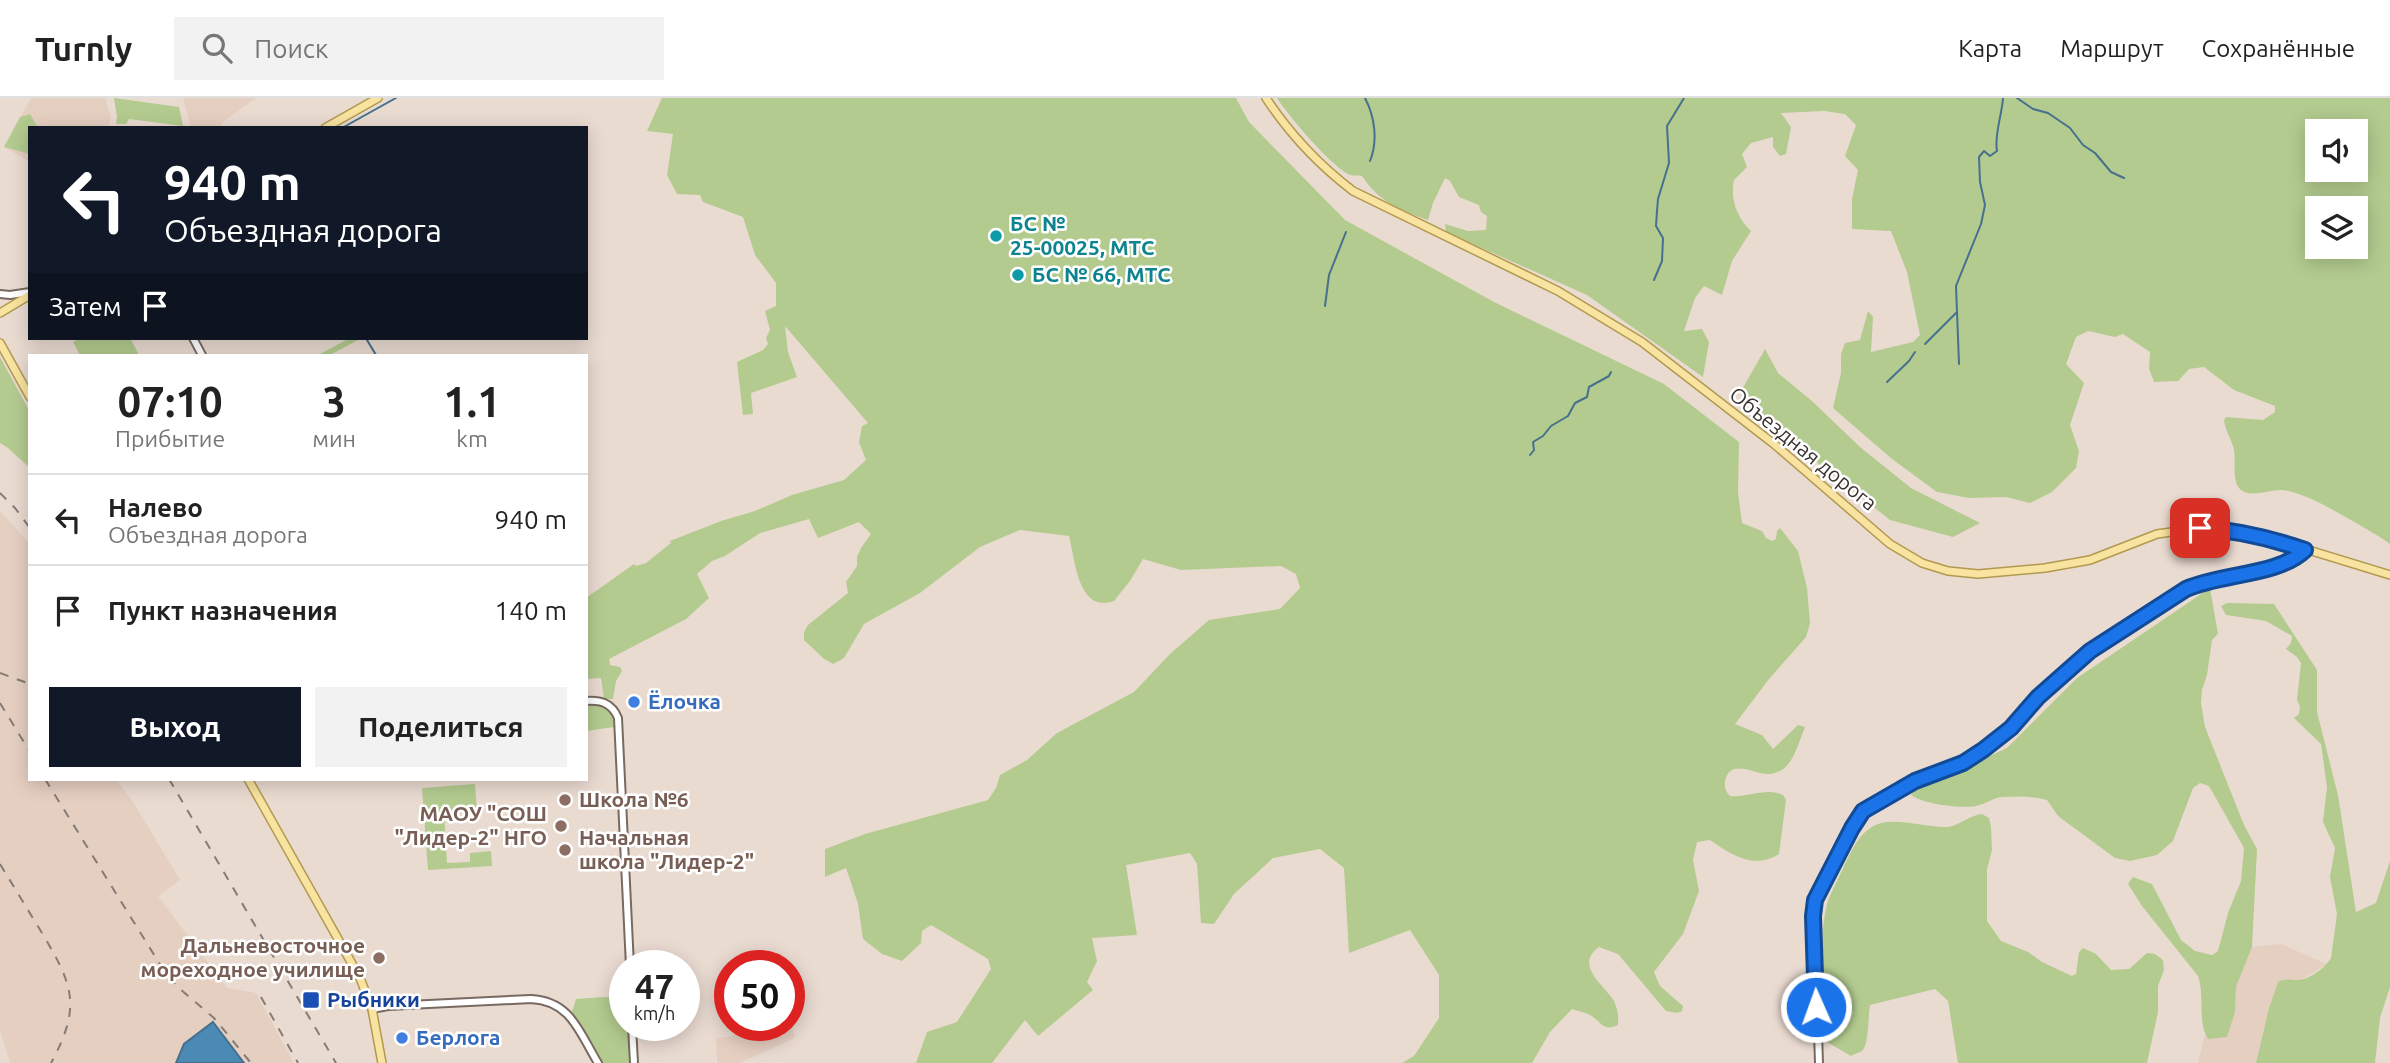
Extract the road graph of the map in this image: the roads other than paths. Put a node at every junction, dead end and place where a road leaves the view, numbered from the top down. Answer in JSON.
{"nodes":[{"id":1,"x":378,"y":98,"type":"edge"},
{"id":2,"x":1266,"y":98,"type":"edge"},
{"id":3,"x":329,"y":126,"type":"edge"},
{"id":4,"x":28,"y":293,"type":"edge"},
{"id":5,"x":0,"y":294,"type":"edge"},
{"id":6,"x":28,"y":294,"type":"edge"},
{"id":7,"x":0,"y":313,"type":"edge"},
{"id":8,"x":0,"y":343,"type":"edge"},
{"id":9,"x":28,"y":393,"type":"edge"},
{"id":10,"x":2305,"y":550,"type":"junction"},
{"id":11,"x":2390,"y":575,"type":"edge"},
{"id":12,"x":588,"y":701,"type":"edge"},
{"id":13,"x":249,"y":781,"type":"edge"},
{"id":14,"x":629,"y":950,"type":"edge"},
{"id":15,"x":372,"y":1009,"type":"junction"},
{"id":16,"x":633,"y":1041,"type":"edge"},
{"id":17,"x":1819,"y":1060,"type":"edge"},
{"id":18,"x":382,"y":1063,"type":"edge"},
{"id":19,"x":598,"y":1063,"type":"edge"},
{"id":20,"x":634,"y":1063,"type":"edge"}],
"edges":[{"from":1,"to":3,"type":"main road"},
{"from":2,"to":10,"type":"main road","name":"Объездная дорога"},
{"from":4,"to":5,"type":"main road"},
{"from":6,"to":7,"type":"main road"},
{"from":8,"to":9,"type":"main road"},
{"from":10,"to":11,"type":"main road","name":"Объездная дорога"},
{"from":10,"to":17,"type":"main road"},
{"from":12,"to":14,"type":"main road"},
{"from":13,"to":15,"type":"main road"},
{"from":15,"to":18,"type":"main road"},
{"from":15,"to":19,"type":"main road"},
{"from":16,"to":20,"type":"main road"}]}
